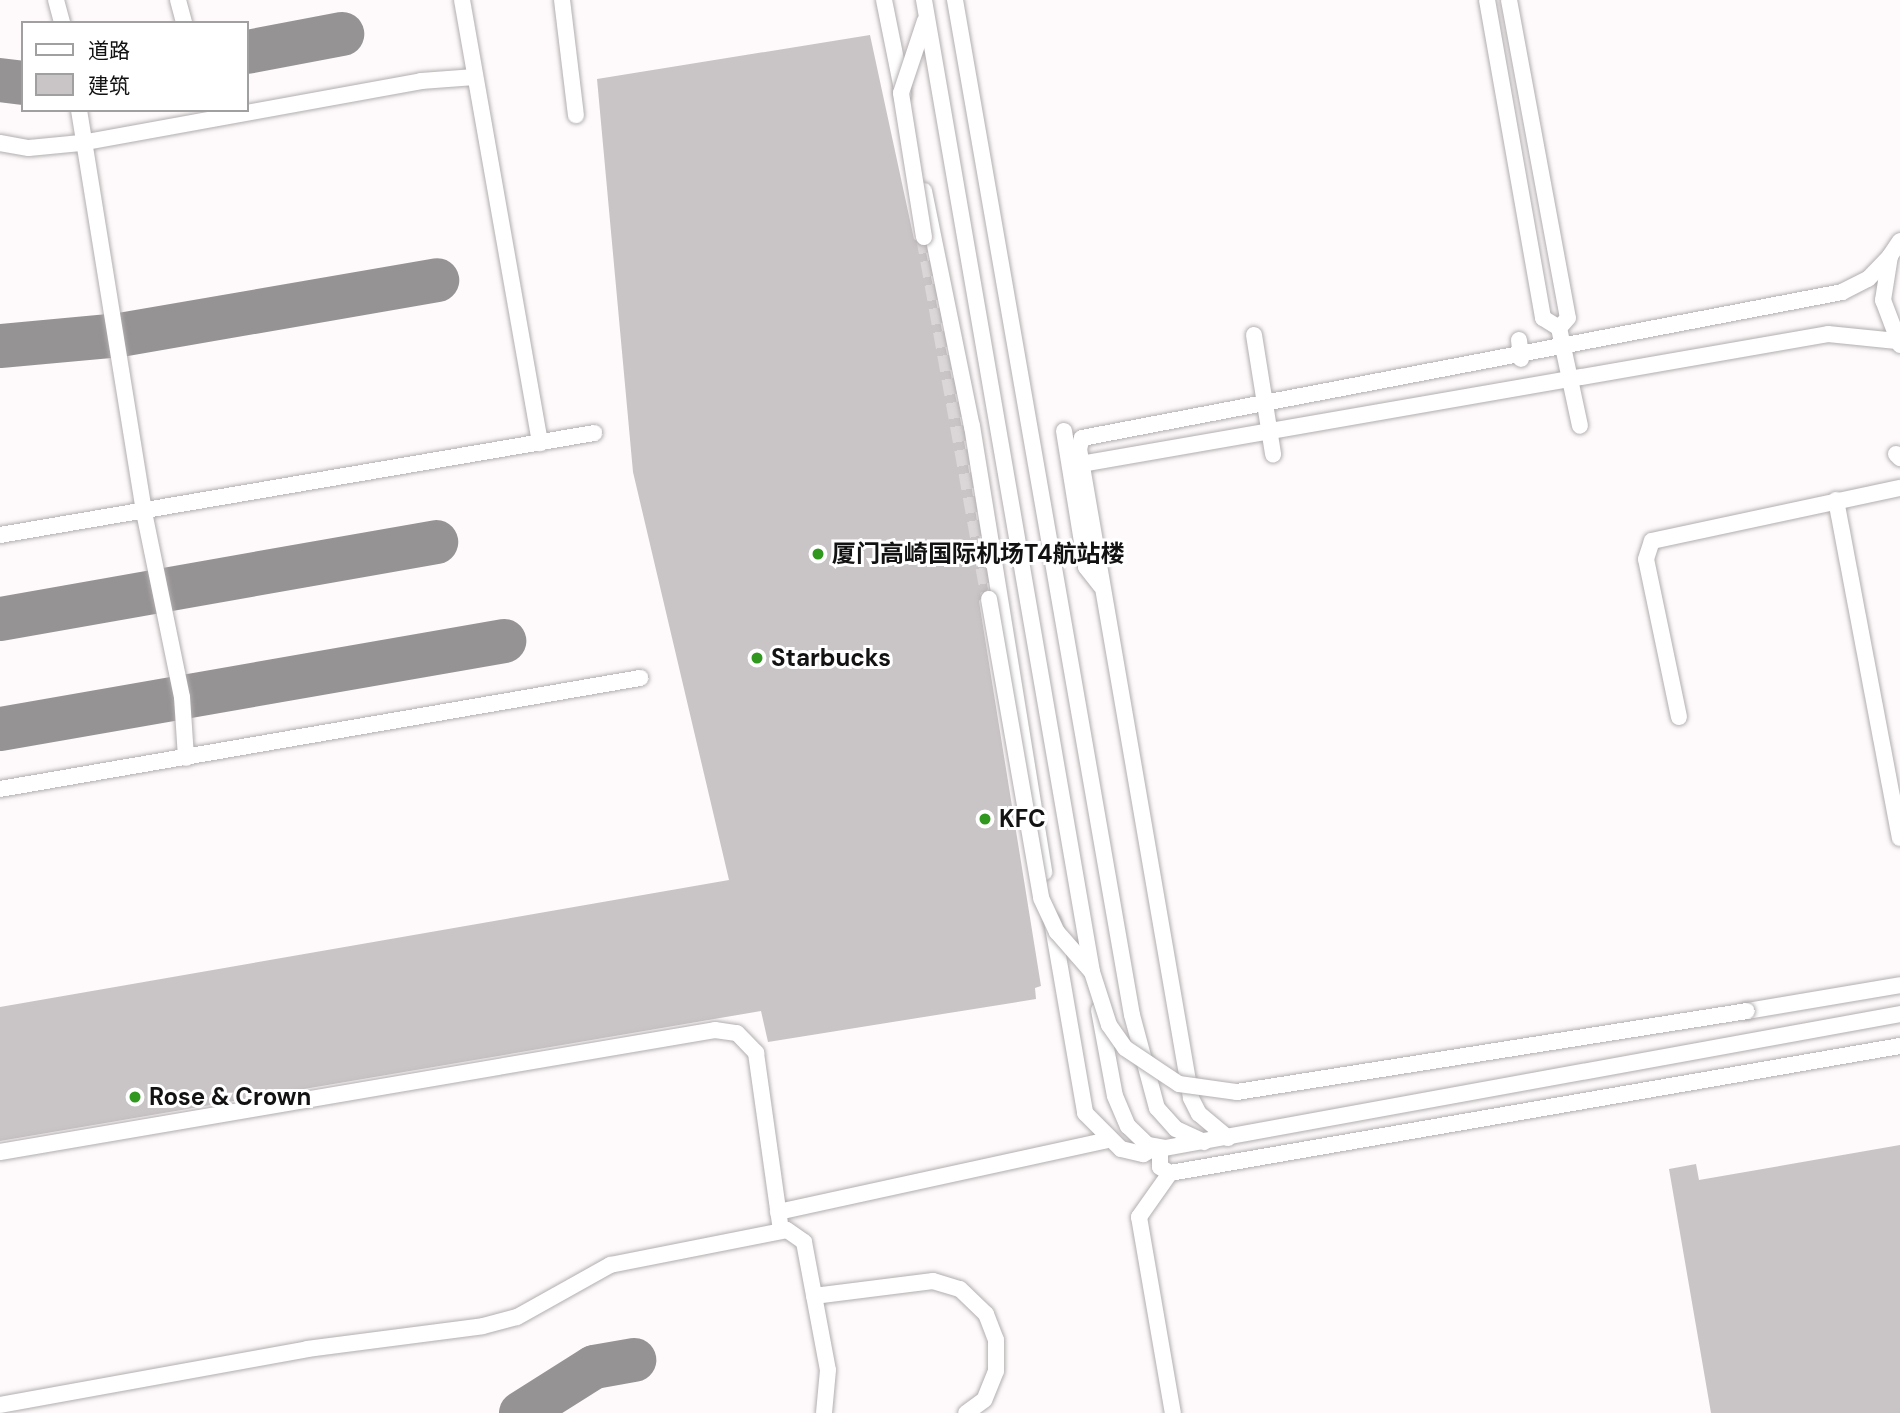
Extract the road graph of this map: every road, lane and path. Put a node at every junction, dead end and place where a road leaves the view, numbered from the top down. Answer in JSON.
{"nodes":[{"id":1,"x":56,"y":0,"type":"edge"},
{"id":2,"x":178,"y":0,"type":"edge"},
{"id":3,"x":462,"y":0,"type":"edge"},
{"id":4,"x":562,"y":0,"type":"edge"},
{"id":5,"x":884,"y":0,"type":"edge"},
{"id":6,"x":925,"y":0,"type":"edge"},
{"id":7,"x":955,"y":0,"type":"edge"},
{"id":8,"x":1487,"y":0,"type":"edge"},
{"id":9,"x":1509,"y":0,"type":"edge"},
{"id":10,"x":926,"y":19,"type":"junction"},
{"id":11,"x":61,"y":21,"type":"edge"},
{"id":12,"x":183,"y":21,"type":"edge"},
{"id":13,"x":475,"y":78,"type":"junction"},
{"id":14,"x":248,"y":108,"type":"edge"},
{"id":15,"x":79,"y":112,"type":"edge"},
{"id":16,"x":225,"y":112,"type":"edge"},
{"id":17,"x":576,"y":115,"type":"dead end"},
{"id":18,"x":200,"y":116,"type":"edge"},
{"id":19,"x":81,"y":142,"type":"junction"},
{"id":20,"x":0,"y":143,"type":"edge"},
{"id":21,"x":924,"y":237,"type":"tunnel mouth"},
{"id":22,"x":1900,"y":240,"type":"edge"},
{"id":23,"x":1890,"y":256,"type":"junction"},
{"id":24,"x":1559,"y":328,"type":"junction"},
{"id":25,"x":1254,"y":335,"type":"dead end"},
{"id":26,"x":1519,"y":340,"type":"dead end"},
{"id":27,"x":1898,"y":343,"type":"edge"},
{"id":28,"x":1564,"y":350,"type":"junction"},
{"id":29,"x":1521,"y":359,"type":"junction"},
{"id":30,"x":1569,"y":379,"type":"junction"},
{"id":31,"x":1265,"y":405,"type":"junction"},
{"id":32,"x":1580,"y":426,"type":"dead end"},
{"id":33,"x":1064,"y":431,"type":"dead end"},
{"id":34,"x":1270,"y":431,"type":"junction"},
{"id":35,"x":594,"y":433,"type":"dead end"},
{"id":36,"x":540,"y":443,"type":"junction"},
{"id":37,"x":1273,"y":454,"type":"dead end"},
{"id":38,"x":1081,"y":464,"type":"junction"},
{"id":39,"x":1900,"y":488,"type":"edge"},
{"id":40,"x":1836,"y":500,"type":"junction"},
{"id":41,"x":144,"y":512,"type":"junction"},
{"id":42,"x":0,"y":535,"type":"edge"},
{"id":43,"x":1102,"y":588,"type":"junction"},
{"id":44,"x":989,"y":599,"type":"tunnel mouth"},
{"id":45,"x":640,"y":678,"type":"dead end"},
{"id":46,"x":1679,"y":717,"type":"dead end"},
{"id":47,"x":187,"y":758,"type":"junction"},
{"id":48,"x":0,"y":789,"type":"edge"},
{"id":49,"x":1900,"y":838,"type":"edge"},
{"id":50,"x":1093,"y":972,"type":"junction"},
{"id":51,"x":1900,"y":973,"type":"edge"},
{"id":52,"x":1900,"y":985,"type":"edge"},
{"id":53,"x":1852,"y":993,"type":"junction"},
{"id":54,"x":1900,"y":1014,"type":"edge"},
{"id":55,"x":1900,"y":1046,"type":"edge"},
{"id":56,"x":1228,"y":1138,"type":"junction"},
{"id":57,"x":1107,"y":1140,"type":"junction"},
{"id":58,"x":1204,"y":1142,"type":"junction"},
{"id":59,"x":1158,"y":1147,"type":"junction"},
{"id":60,"x":0,"y":1152,"type":"edge"},
{"id":61,"x":1170,"y":1173,"type":"junction"},
{"id":62,"x":778,"y":1212,"type":"junction"},
{"id":63,"x":781,"y":1230,"type":"junction"},
{"id":64,"x":814,"y":1296,"type":"junction"},
{"id":65,"x":0,"y":1405,"type":"edge"},
{"id":66,"x":824,"y":1413,"type":"edge"},
{"id":67,"x":966,"y":1413,"type":"edge"},
{"id":68,"x":1173,"y":1413,"type":"edge"}],
"edges":[{"from":1,"to":11,"type":"street"},
{"from":2,"to":12,"type":"street"},
{"from":3,"to":13,"type":"street"},
{"from":4,"to":17,"type":"street"},
{"from":5,"to":57,"type":"street"},
{"from":6,"to":10,"type":"street","bridge":true},
{"from":6,"to":59,"type":"street"},
{"from":7,"to":58,"type":"street"},
{"from":8,"to":24,"type":"street"},
{"from":9,"to":24,"type":"street"},
{"from":10,"to":21,"type":"street","bridge":true},
{"from":10,"to":50,"type":"street","bridge":true},
{"from":13,"to":14,"type":"street"},
{"from":13,"to":36,"type":"street"},
{"from":15,"to":19,"type":"street"},
{"from":16,"to":18,"type":"street"},
{"from":18,"to":19,"type":"street"},
{"from":19,"to":20,"type":"street"},
{"from":19,"to":41,"type":"street"},
{"from":22,"to":23,"type":"street"},
{"from":23,"to":27,"type":"street"},
{"from":23,"to":28,"type":"street"},
{"from":24,"to":28,"type":"street"},
{"from":25,"to":31,"type":"street"},
{"from":26,"to":29,"type":"street"},
{"from":27,"to":30,"type":"street"},
{"from":28,"to":29,"type":"street"},
{"from":28,"to":30,"type":"street"},
{"from":29,"to":31,"type":"street"},
{"from":30,"to":32,"type":"street"},
{"from":30,"to":34,"type":"street"},
{"from":31,"to":34,"type":"street"},
{"from":31,"to":38,"type":"street"},
{"from":33,"to":43,"type":"street"},
{"from":34,"to":37,"type":"street"},
{"from":34,"to":38,"type":"street"},
{"from":35,"to":36,"type":"street"},
{"from":36,"to":41,"type":"street"},
{"from":38,"to":43,"type":"street"},
{"from":39,"to":40,"type":"street"},
{"from":40,"to":46,"type":"street"},
{"from":40,"to":49,"type":"street"},
{"from":41,"to":42,"type":"street"},
{"from":41,"to":47,"type":"street"},
{"from":43,"to":56,"type":"street"},
{"from":44,"to":50,"type":"street","bridge":true},
{"from":45,"to":47,"type":"street"},
{"from":47,"to":48,"type":"street"},
{"from":50,"to":53,"type":"street","bridge":true},
{"from":51,"to":53,"type":"street"},
{"from":52,"to":53,"type":"street"},
{"from":54,"to":56,"type":"street"},
{"from":55,"to":61,"type":"street"},
{"from":56,"to":58,"type":"street"},
{"from":57,"to":59,"type":"street"},
{"from":57,"to":62,"type":"street"},
{"from":58,"to":59,"type":"street"},
{"from":59,"to":61,"type":"street"},
{"from":60,"to":62,"type":"street"},
{"from":61,"to":68,"type":"street"},
{"from":62,"to":63,"type":"street"},
{"from":63,"to":64,"type":"street"},
{"from":63,"to":65,"type":"street"},
{"from":64,"to":66,"type":"street"},
{"from":64,"to":67,"type":"street"}]}
